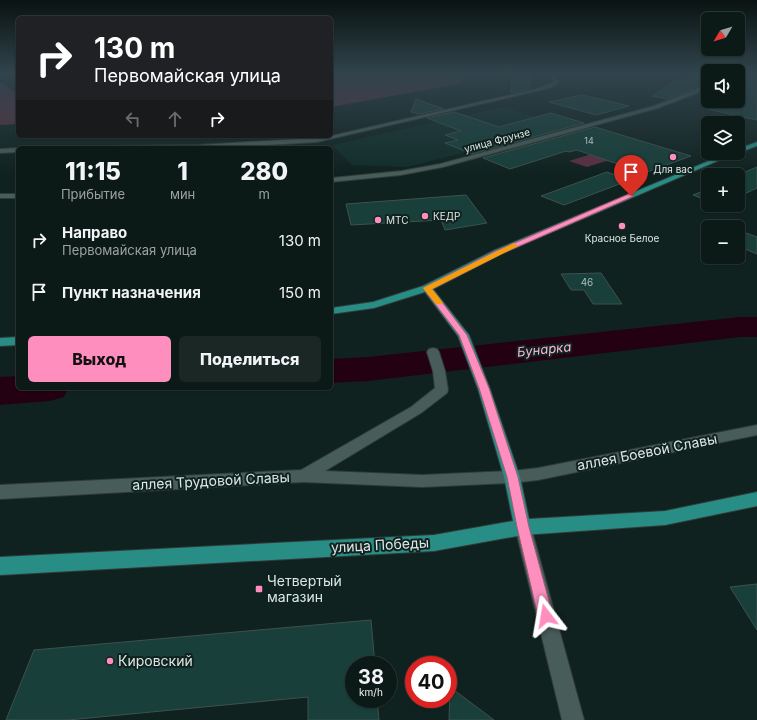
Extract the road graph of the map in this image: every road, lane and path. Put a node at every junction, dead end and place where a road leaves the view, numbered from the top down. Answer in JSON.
{"nodes":[{"id":1,"x":464,"y":107,"type":"edge"},
{"id":2,"x":657,"y":107,"type":"edge"},
{"id":3,"x":333,"y":136,"type":"edge"},
{"id":4,"x":325,"y":138,"type":"edge"},
{"id":5,"x":757,"y":144,"type":"edge"},
{"id":6,"x":216,"y":146,"type":"edge"},
{"id":7,"x":745,"y":148,"type":"edge"},
{"id":8,"x":0,"y":150,"type":"edge"},
{"id":9,"x":16,"y":150,"type":"edge"},
{"id":10,"x":717,"y":160,"type":"edge"},
{"id":11,"x":333,"y":180,"type":"edge"},
{"id":12,"x":0,"y":196,"type":"edge"},
{"id":13,"x":16,"y":196,"type":"edge"},
{"id":14,"x":427,"y":288,"type":"junction"},
{"id":15,"x":333,"y":312,"type":"edge"},
{"id":16,"x":16,"y":341,"type":"edge"},
{"id":17,"x":0,"y":342,"type":"edge"},
{"id":18,"x":433,"y":352,"type":"dead end"},
{"id":19,"x":757,"y":430,"type":"edge"},
{"id":20,"x":303,"y":476,"type":"junction"},
{"id":21,"x":512,"y":477,"type":"junction"},
{"id":22,"x":0,"y":492,"type":"edge"},
{"id":23,"x":757,"y":499,"type":"edge"},
{"id":24,"x":523,"y":527,"type":"junction"},
{"id":25,"x":0,"y":566,"type":"edge"},
{"id":26,"x":573,"y":720,"type":"edge"}],
"edges":[{"from":1,"to":3,"type":"street"},
{"from":2,"to":11,"type":"street","name":"улица Фрунзе"},
{"from":4,"to":6,"type":"street"},
{"from":5,"to":7,"type":"main road"},
{"from":8,"to":9,"type":"street"},
{"from":10,"to":14,"type":"main road"},
{"from":12,"to":13,"type":"street"},
{"from":14,"to":15,"type":"main road"},
{"from":14,"to":21,"type":"main road"},
{"from":16,"to":17,"type":"main road"},
{"from":18,"to":20,"type":"street"},
{"from":19,"to":21,"type":"street","name":"аллея Боевой Славы"},
{"from":20,"to":21,"type":"street","name":"аллея Трудовой Славы"},
{"from":20,"to":22,"type":"street","name":"аллея Трудовой Славы"},
{"from":21,"to":24,"type":"main road"},
{"from":23,"to":24,"type":"main road","name":"улица Победы"},
{"from":24,"to":25,"type":"main road","name":"улица Победы"},
{"from":24,"to":26,"type":"street"}]}
